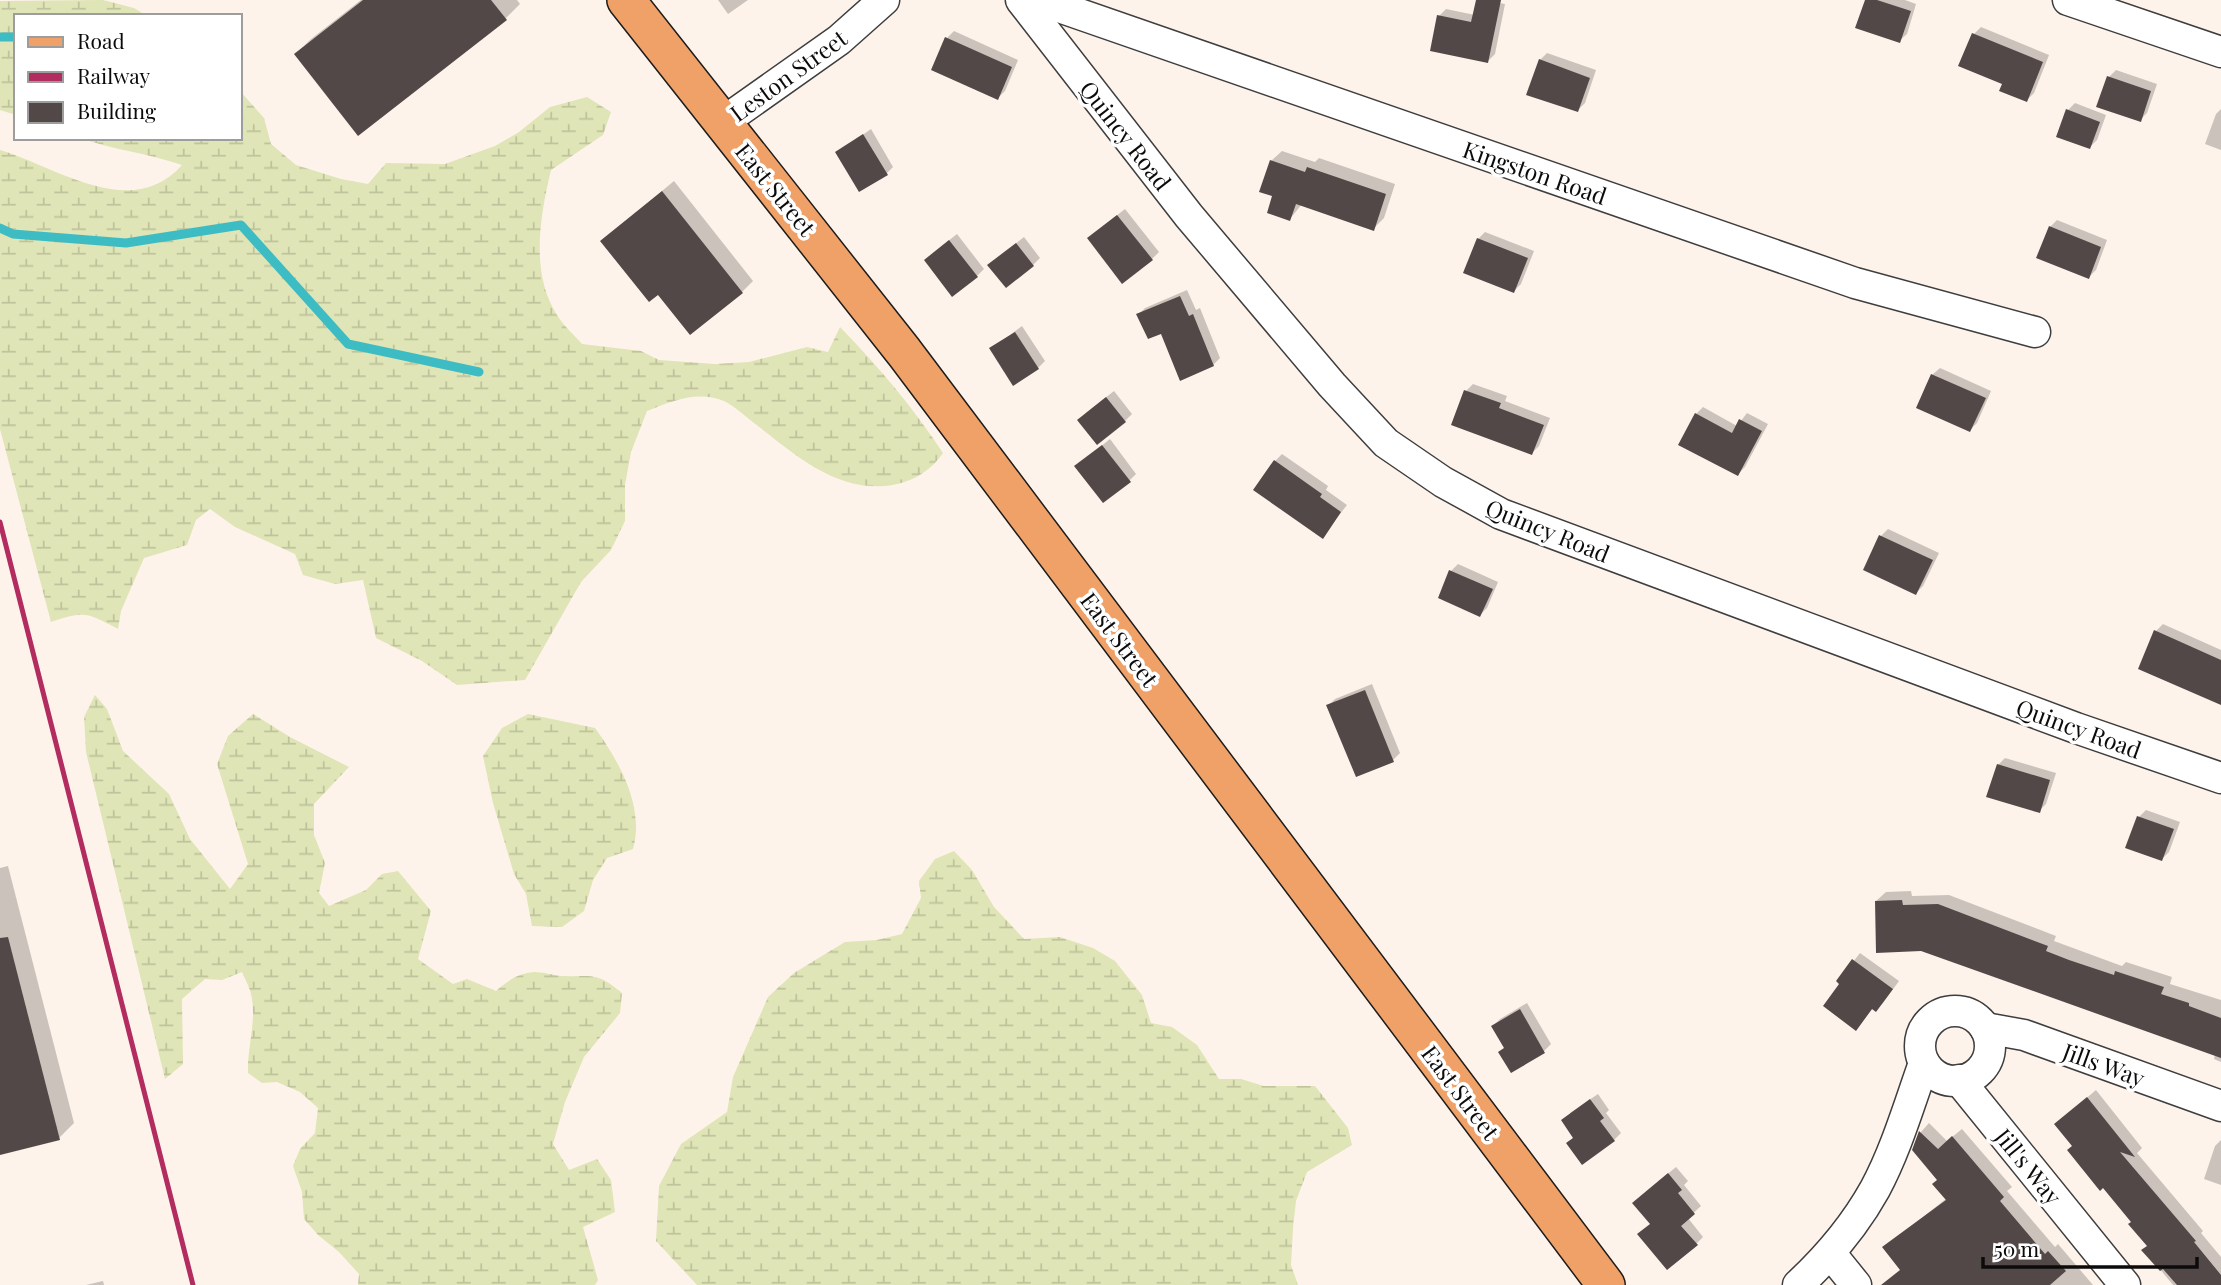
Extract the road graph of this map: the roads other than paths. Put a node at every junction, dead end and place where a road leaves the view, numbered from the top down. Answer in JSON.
{"nodes":[{"id":1,"x":626,"y":0,"type":"edge"},
{"id":2,"x":884,"y":0,"type":"edge"},
{"id":3,"x":1021,"y":0,"type":"edge"},
{"id":4,"x":1039,"y":0,"type":"edge"},
{"id":5,"x":2068,"y":0,"type":"edge"},
{"id":6,"x":2221,"y":51,"type":"edge"},
{"id":7,"x":723,"y":122,"type":"junction"},
{"id":8,"x":2035,"y":332,"type":"dead end"},
{"id":9,"x":2221,"y":778,"type":"edge"},
{"id":10,"x":1985,"y":1028,"type":"junction"},
{"id":11,"x":1924,"y":1063,"type":"junction"},
{"id":12,"x":1959,"y":1080,"type":"junction"},
{"id":13,"x":2221,"y":1106,"type":"edge"},
{"id":14,"x":1831,"y":1254,"type":"junction"},
{"id":15,"x":1606,"y":1285,"type":"edge"},
{"id":16,"x":1798,"y":1285,"type":"edge"},
{"id":17,"x":1856,"y":1285,"type":"edge"},
{"id":18,"x":2125,"y":1285,"type":"edge"}],
"edges":[{"from":1,"to":7,"type":"main road","name":"East Street"},
{"from":2,"to":7,"type":"street","name":"Leston Street"},
{"from":3,"to":9,"type":"street","name":"Quincy Road"},
{"from":4,"to":8,"type":"street","name":"Kingston Road"},
{"from":5,"to":6,"type":"street"},
{"from":7,"to":15,"type":"main road","name":"East Street"},
{"from":10,"to":11,"type":"street","name":"Jills Way"},
{"from":10,"to":12,"type":"street"},
{"from":10,"to":13,"type":"street","name":"Jills Way"},
{"from":11,"to":12,"type":"street"},
{"from":11,"to":14,"type":"street","name":"Jills Way"},
{"from":12,"to":18,"type":"street","name":"Jill's Way"},
{"from":14,"to":16,"type":"street","name":"Jills Way"},
{"from":14,"to":17,"type":"street"}]}
